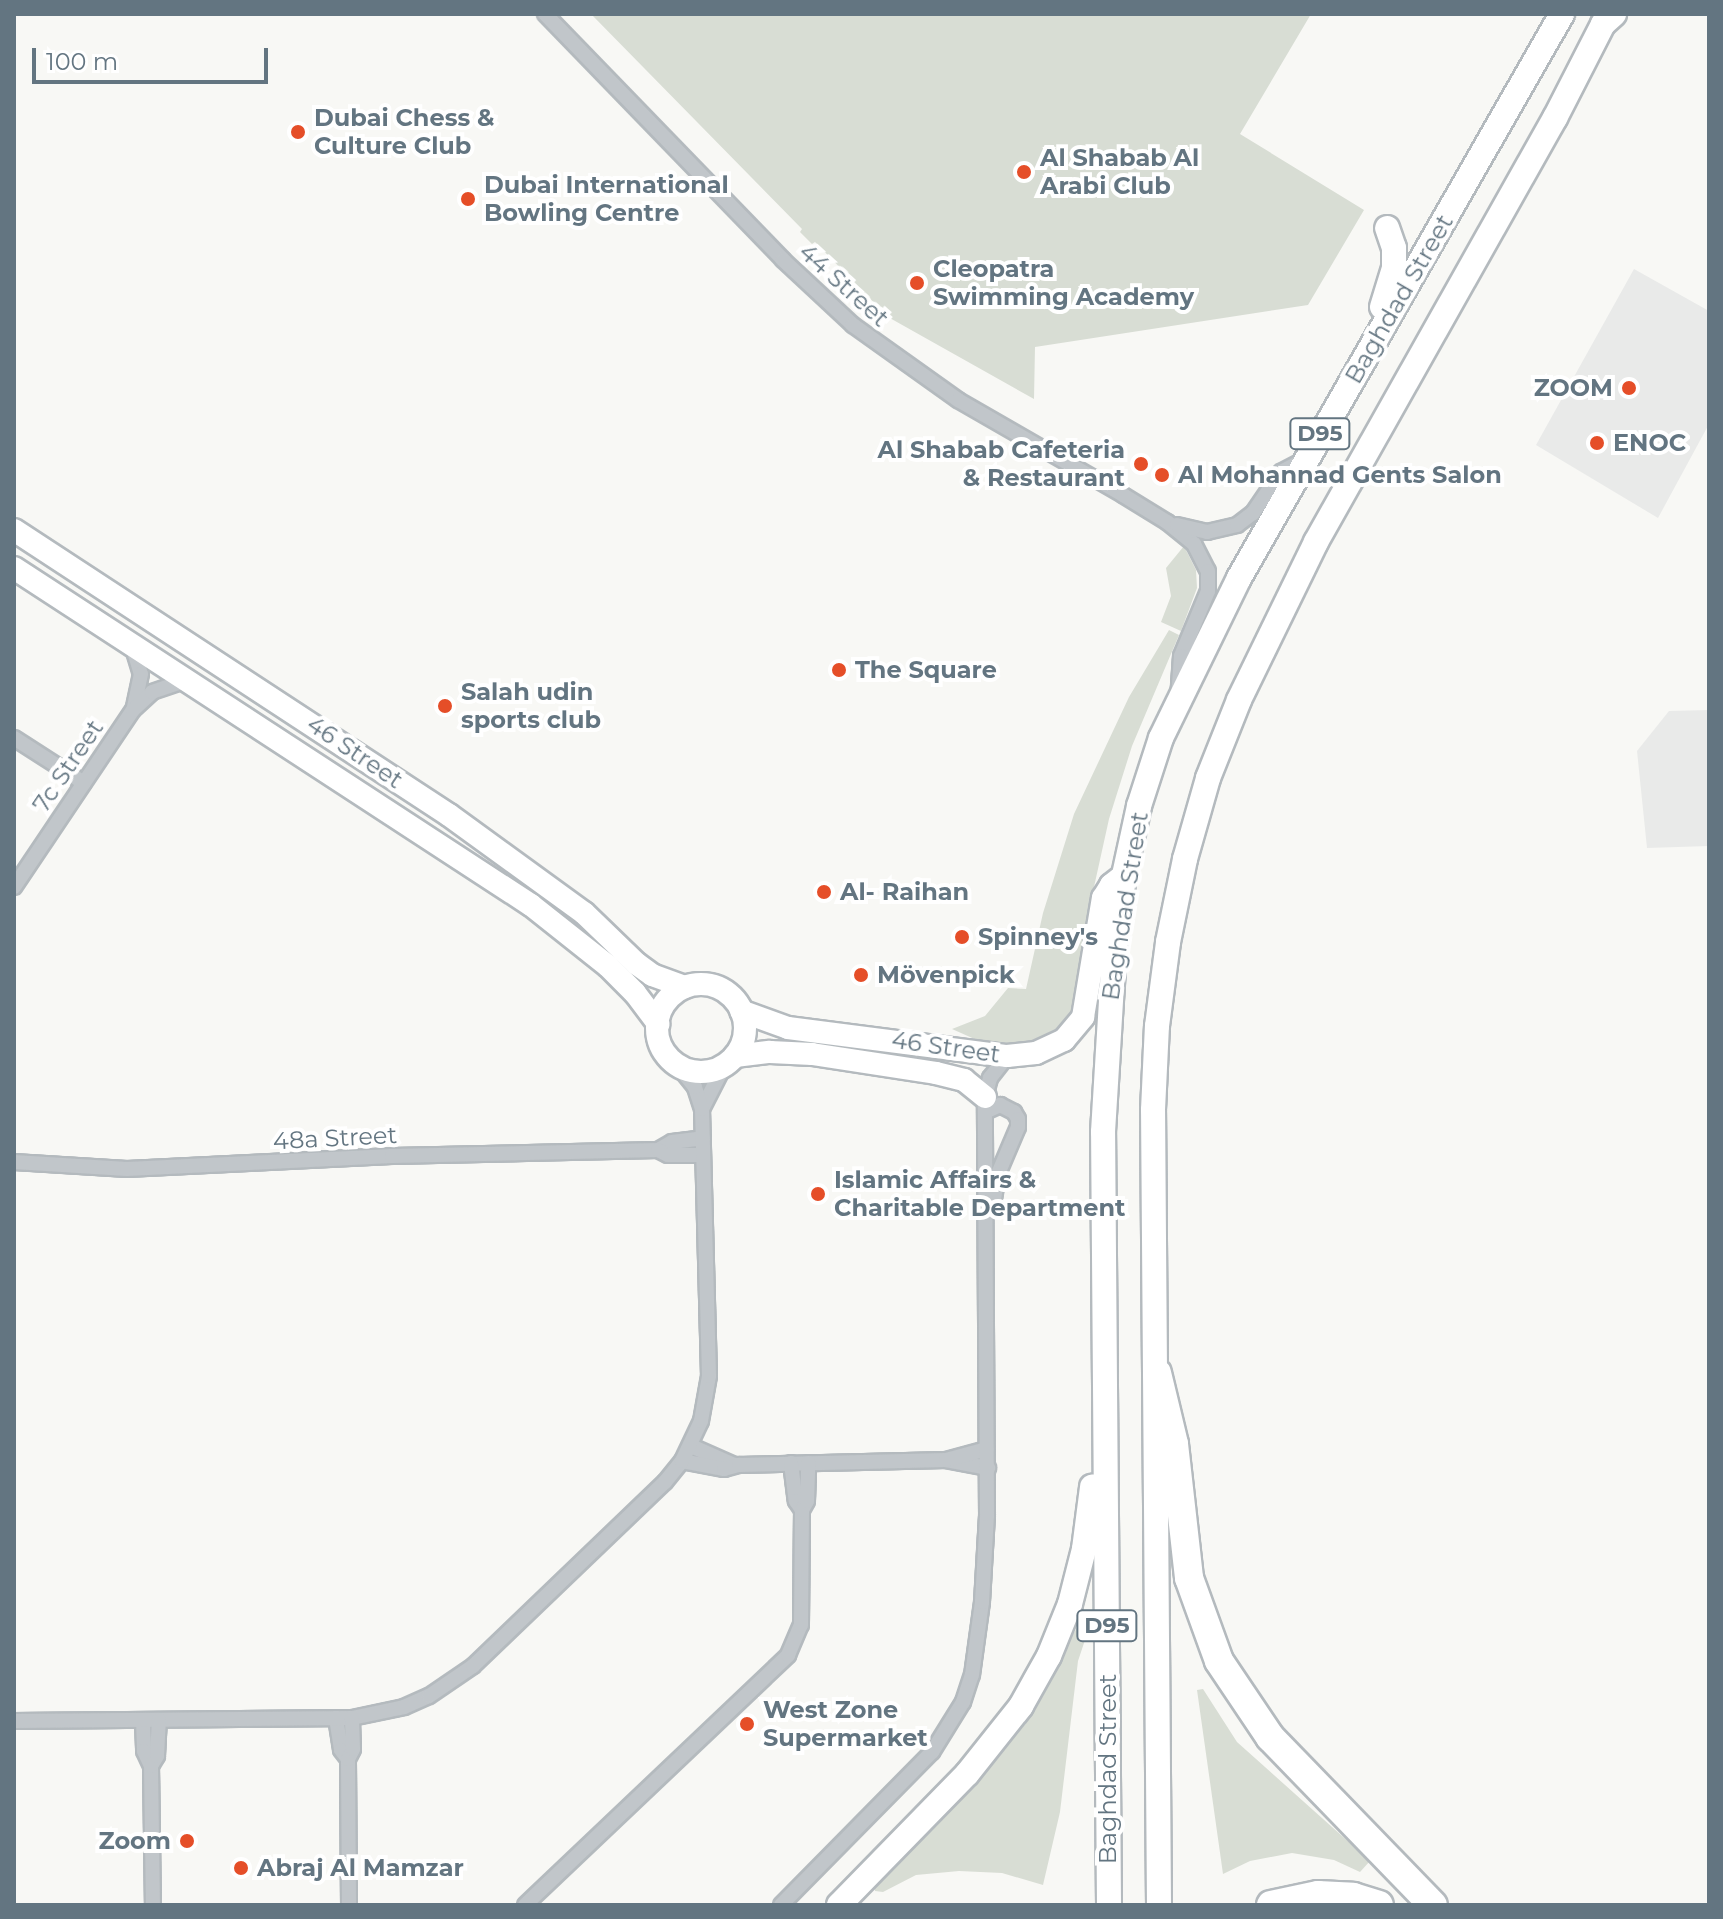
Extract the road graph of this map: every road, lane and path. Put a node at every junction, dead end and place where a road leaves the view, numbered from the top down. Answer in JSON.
{"nodes":[{"id":1,"x":545,"y":14,"type":"edge"},
{"id":2,"x":1562,"y":14,"type":"edge"},
{"id":3,"x":1609,"y":17,"type":"edge"},
{"id":4,"x":1387,"y":228,"type":"dead end"},
{"id":5,"x":1361,"y":366,"type":"junction"},
{"id":6,"x":1306,"y":459,"type":"junction"},
{"id":7,"x":1167,"y":522,"type":"junction"},
{"id":8,"x":14,"y":530,"type":"edge"},
{"id":9,"x":16,"y":570,"type":"edge"},
{"id":10,"x":130,"y":641,"type":"junction"},
{"id":11,"x":189,"y":679,"type":"junction"},
{"id":12,"x":1178,"y":699,"type":"junction"},
{"id":13,"x":133,"y":710,"type":"junction"},
{"id":14,"x":14,"y":738,"type":"edge"},
{"id":15,"x":84,"y":783,"type":"junction"},
{"id":16,"x":1124,"y":875,"type":"junction"},
{"id":17,"x":14,"y":887,"type":"edge"},
{"id":18,"x":685,"y":987,"type":"junction"},
{"id":19,"x":741,"y":1011,"type":"junction"},
{"id":20,"x":658,"y":1024,"type":"junction"},
{"id":21,"x":1007,"y":1056,"type":"junction"},
{"id":22,"x":729,"y":1061,"type":"junction"},
{"id":23,"x":678,"y":1066,"type":"junction"},
{"id":24,"x":985,"y":1104,"type":"junction"},
{"id":25,"x":702,"y":1109,"type":"junction"},
{"id":26,"x":703,"y":1138,"type":"junction"},
{"id":27,"x":658,"y":1150,"type":"junction"},
{"id":28,"x":703,"y":1155,"type":"junction"},
{"id":29,"x":14,"y":1162,"type":"edge"},
{"id":30,"x":988,"y":1257,"type":"junction"},
{"id":31,"x":1105,"y":1346,"type":"junction"},
{"id":32,"x":1157,"y":1373,"type":"junction"},
{"id":33,"x":691,"y":1446,"type":"junction"},
{"id":34,"x":987,"y":1449,"type":"junction"},
{"id":35,"x":946,"y":1460,"type":"junction"},
{"id":36,"x":682,"y":1461,"type":"junction"},
{"id":37,"x":791,"y":1463,"type":"junction"},
{"id":38,"x":808,"y":1463,"type":"junction"},
{"id":39,"x":734,"y":1465,"type":"junction"},
{"id":40,"x":988,"y":1468,"type":"junction"},
{"id":41,"x":802,"y":1510,"type":"junction"},
{"id":42,"x":336,"y":1718,"type":"junction"},
{"id":43,"x":352,"y":1718,"type":"junction"},
{"id":44,"x":143,"y":1720,"type":"junction"},
{"id":45,"x":159,"y":1720,"type":"junction"},
{"id":46,"x":14,"y":1721,"type":"edge"},
{"id":47,"x":348,"y":1759,"type":"junction"},
{"id":48,"x":151,"y":1766,"type":"junction"},
{"id":49,"x":153,"y":1905,"type":"edge"},
{"id":50,"x":349,"y":1905,"type":"edge"},
{"id":51,"x":525,"y":1905,"type":"edge"},
{"id":52,"x":781,"y":1905,"type":"edge"},
{"id":53,"x":839,"y":1905,"type":"edge"},
{"id":54,"x":1109,"y":1905,"type":"edge"},
{"id":55,"x":1159,"y":1905,"type":"edge"},
{"id":56,"x":1271,"y":1905,"type":"edge"},
{"id":57,"x":1379,"y":1905,"type":"edge"},
{"id":58,"x":1433,"y":1905,"type":"edge"}],
"edges":[{"from":1,"to":7,"type":"street","name":"44 Street"},
{"from":2,"to":5,"type":"main road","name":"Baghdad Street","number":"D95"},
{"from":3,"to":32,"type":"main road","name":"Baghdad Street","number":"D95"},
{"from":4,"to":5,"type":"main road"},
{"from":5,"to":6,"type":"main road","name":"Baghdad Street","number":"D95"},
{"from":6,"to":7,"type":"street","name":"44 Street"},
{"from":6,"to":12,"type":"main road","name":"Baghdad Street","number":"D95"},
{"from":7,"to":12,"type":"street","name":"44 Street"},
{"from":8,"to":18,"type":"street","name":"46 Street"},
{"from":9,"to":10,"type":"street","name":"46 Street"},
{"from":10,"to":11,"type":"street","name":"46 Street"},
{"from":10,"to":13,"type":"street","name":"7c Street"},
{"from":11,"to":13,"type":"street","name":"7c Street"},
{"from":11,"to":20,"type":"street","name":"46 Street"},
{"from":12,"to":16,"type":"main road","name":"Baghdad Street","number":"D95"},
{"from":13,"to":15,"type":"street","name":"7c Street"},
{"from":14,"to":15,"type":"street"},
{"from":15,"to":17,"type":"street","name":"7c Street"},
{"from":16,"to":21,"type":"street","name":"46 Street"},
{"from":16,"to":31,"type":"main road","name":"Baghdad Street","number":"D95"},
{"from":18,"to":19,"type":"street"},
{"from":18,"to":20,"type":"street"},
{"from":19,"to":21,"type":"street","name":"46 Street"},
{"from":19,"to":22,"type":"street"},
{"from":20,"to":23,"type":"street"},
{"from":21,"to":24,"type":"street"},
{"from":22,"to":23,"type":"street"},
{"from":22,"to":24,"type":"street","name":"46 Street"},
{"from":22,"to":25,"type":"street"},
{"from":23,"to":25,"type":"street"},
{"from":24,"to":30,"type":"street"},
{"from":24,"to":30,"type":"street"},
{"from":25,"to":26,"type":"street"},
{"from":26,"to":27,"type":"street","name":"48a Street"},
{"from":26,"to":28,"type":"street"},
{"from":27,"to":28,"type":"street","name":"48a Street"},
{"from":27,"to":29,"type":"street","name":"48a Street"},
{"from":28,"to":33,"type":"street"},
{"from":30,"to":34,"type":"street"},
{"from":31,"to":53,"type":"main road"},
{"from":31,"to":54,"type":"main road","name":"Baghdad Street","number":"D95"},
{"from":32,"to":55,"type":"main road","name":"Baghdad Street","number":"D95"},
{"from":32,"to":58,"type":"highway"},
{"from":33,"to":36,"type":"street"},
{"from":33,"to":39,"type":"street"},
{"from":34,"to":35,"type":"street"},
{"from":34,"to":40,"type":"street"},
{"from":35,"to":38,"type":"street"},
{"from":35,"to":40,"type":"street"},
{"from":36,"to":39,"type":"street"},
{"from":36,"to":43,"type":"street"},
{"from":37,"to":38,"type":"street"},
{"from":37,"to":39,"type":"street"},
{"from":37,"to":41,"type":"street"},
{"from":38,"to":41,"type":"street"},
{"from":40,"to":52,"type":"street"},
{"from":41,"to":51,"type":"street"},
{"from":42,"to":43,"type":"street"},
{"from":42,"to":45,"type":"street"},
{"from":42,"to":47,"type":"street"},
{"from":43,"to":47,"type":"street"},
{"from":44,"to":45,"type":"street"},
{"from":44,"to":46,"type":"street"},
{"from":44,"to":48,"type":"street"},
{"from":45,"to":48,"type":"street"},
{"from":47,"to":50,"type":"street"},
{"from":48,"to":49,"type":"street"},
{"from":56,"to":57,"type":"highway"}]}
